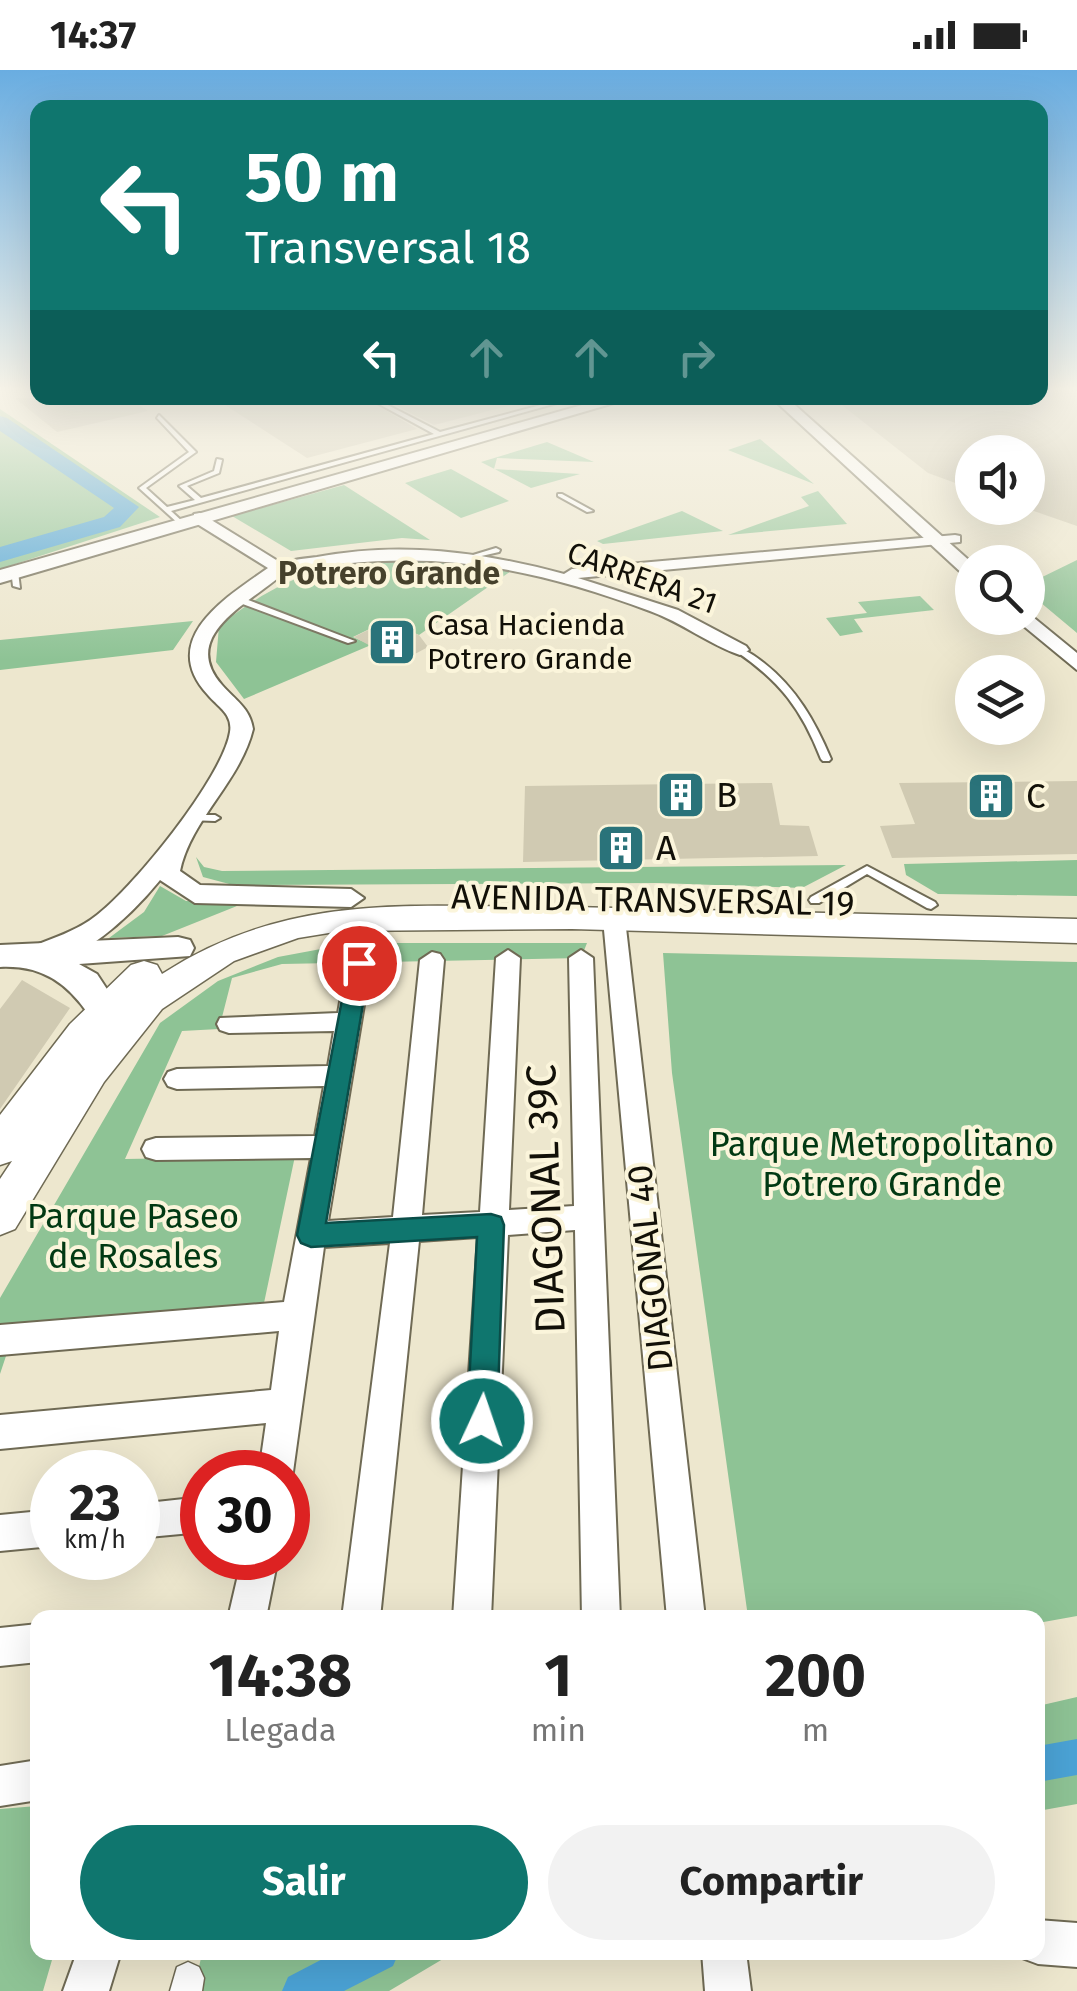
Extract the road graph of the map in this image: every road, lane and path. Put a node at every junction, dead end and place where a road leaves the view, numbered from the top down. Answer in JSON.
{"nodes":[{"id":1,"x":153,"y":481,"type":"edge"},
{"id":2,"x":177,"y":481,"type":"edge"},
{"id":3,"x":200,"y":481,"type":"edge"},
{"id":4,"x":287,"y":481,"type":"edge"},
{"id":5,"x":306,"y":481,"type":"edge"},
{"id":6,"x":870,"y":481,"type":"edge"},
{"id":7,"x":889,"y":481,"type":"edge"},
{"id":8,"x":184,"y":489,"type":"junction"},
{"id":9,"x":560,"y":495,"type":"dead end"},
{"id":10,"x":152,"y":499,"type":"junction"},
{"id":11,"x":589,"y":511,"type":"dead end"},
{"id":12,"x":185,"y":512,"type":"junction"},
{"id":13,"x":955,"y":539,"type":"junction"},
{"id":14,"x":936,"y":541,"type":"junction"},
{"id":15,"x":962,"y":545,"type":"edge"},
{"id":16,"x":496,"y":550,"type":"dead end"},
{"id":17,"x":477,"y":555,"type":"junction"},
{"id":18,"x":955,"y":557,"type":"edge"},
{"id":19,"x":280,"y":568,"type":"junction"},
{"id":20,"x":608,"y":572,"type":"junction"},
{"id":21,"x":545,"y":575,"type":"junction"},
{"id":22,"x":10,"y":578,"type":"edge"},
{"id":23,"x":636,"y":579,"type":"dead end"},
{"id":24,"x":235,"y":598,"type":"junction"},
{"id":25,"x":1045,"y":616,"type":"edge"},
{"id":26,"x":1044,"y":635,"type":"edge"},
{"id":27,"x":351,"y":641,"type":"dead end"},
{"id":28,"x":1077,"y":643,"type":"edge"},
{"id":29,"x":749,"y":647,"type":"joint"},
{"id":30,"x":1077,"y":664,"type":"edge"},
{"id":31,"x":826,"y":759,"type":"dead end"},
{"id":32,"x":192,"y":818,"type":"junction"},
{"id":33,"x":215,"y":818,"type":"dead end"},
{"id":34,"x":173,"y":845,"type":"junction"},
{"id":35,"x":351,"y":898,"type":"junction"},
{"id":36,"x":1077,"y":908,"type":"edge"},
{"id":37,"x":614,"y":918,"type":"junction"},
{"id":38,"x":1077,"y":931,"type":"edge"},
{"id":39,"x":178,"y":948,"type":"junction"},
{"id":40,"x":38,"y":955,"type":"junction"},
{"id":41,"x":0,"y":956,"type":"edge"},
{"id":42,"x":508,"y":958,"type":"dead end"},
{"id":43,"x":581,"y":958,"type":"dead end"},
{"id":44,"x":432,"y":960,"type":"dead end"},
{"id":45,"x":359,"y":963,"type":"dead end"},
{"id":46,"x":102,"y":1010,"type":"junction"},
{"id":47,"x":348,"y":1022,"type":"junction"},
{"id":48,"x":229,"y":1024,"type":"dead end"},
{"id":49,"x":338,"y":1076,"type":"junction"},
{"id":50,"x":177,"y":1078,"type":"dead end"},
{"id":51,"x":326,"y":1147,"type":"junction"},
{"id":52,"x":0,"y":1148,"type":"edge"},
{"id":53,"x":156,"y":1149,"type":"dead end"},
{"id":54,"x":0,"y":1216,"type":"edge"},
{"id":55,"x":589,"y":1217,"type":"junction"},
{"id":56,"x":491,"y":1225,"type":"junction"},
{"id":57,"x":406,"y":1230,"type":"junction"},
{"id":58,"x":311,"y":1235,"type":"junction"},
{"id":59,"x":297,"y":1315,"type":"junction"},
{"id":60,"x":0,"y":1340,"type":"edge"},
{"id":61,"x":286,"y":1405,"type":"junction"},
{"id":62,"x":0,"y":1432,"type":"edge"},
{"id":63,"x":279,"y":1450,"type":"edge"},
{"id":64,"x":30,"y":1530,"type":"edge"},
{"id":65,"x":0,"y":1533,"type":"edge"},
{"id":66,"x":255,"y":1580,"type":"edge"},
{"id":67,"x":248,"y":1610,"type":"edge"},
{"id":68,"x":361,"y":1610,"type":"edge"},
{"id":69,"x":472,"y":1610,"type":"edge"},
{"id":70,"x":601,"y":1610,"type":"edge"},
{"id":71,"x":685,"y":1610,"type":"edge"},
{"id":72,"x":30,"y":1643,"type":"edge"},
{"id":73,"x":0,"y":1647,"type":"edge"},
{"id":74,"x":30,"y":1781,"type":"edge"},
{"id":75,"x":0,"y":1786,"type":"edge"},
{"id":76,"x":1045,"y":1943,"type":"edge"},
{"id":77,"x":1077,"y":1945,"type":"edge"},
{"id":78,"x":96,"y":1960,"type":"edge"},
{"id":79,"x":725,"y":1960,"type":"edge"},
{"id":80,"x":86,"y":1991,"type":"edge"},
{"id":81,"x":728,"y":1991,"type":"edge"}],
"edges":[{"from":1,"to":10,"type":"lane"},
{"from":2,"to":8,"type":"lane"},
{"from":3,"to":8,"type":"lane"},
{"from":4,"to":12,"type":"lane"},
{"from":5,"to":12,"type":"main road"},
{"from":6,"to":14,"type":"street"},
{"from":7,"to":13,"type":"street"},
{"from":8,"to":10,"type":"lane"},
{"from":8,"to":12,"type":"lane"},
{"from":9,"to":11,"type":"lane"},
{"from":10,"to":12,"type":"lane"},
{"from":12,"to":19,"type":"street"},
{"from":12,"to":22,"type":"main road"},
{"from":13,"to":14,"type":"street"},
{"from":13,"to":15,"type":"street"},
{"from":14,"to":18,"type":"street"},
{"from":14,"to":20,"type":"street"},
{"from":16,"to":17,"type":"lane"},
{"from":17,"to":19,"type":"street","name":"CARRERA 21"},
{"from":17,"to":21,"type":"street","name":"CARRERA 21"},
{"from":19,"to":24,"type":"street"},
{"from":20,"to":21,"type":"street"},
{"from":20,"to":23,"type":"lane"},
{"from":21,"to":29,"type":"street","name":"CARRERA 21"},
{"from":24,"to":27,"type":"lane"},
{"from":24,"to":32,"type":"street"},
{"from":25,"to":28,"type":"street"},
{"from":26,"to":30,"type":"street"},
{"from":29,"to":31,"type":"lane","name":"CARRERA 21"},
{"from":32,"to":33,"type":"lane"},
{"from":32,"to":34,"type":"street"},
{"from":34,"to":35,"type":"street"},
{"from":34,"to":40,"type":"street"},
{"from":35,"to":36,"type":"main road","name":"AVENIDA TRANSVERSAL 19"},
{"from":35,"to":39,"type":"main road","name":"AVENIDA TRANSVERSAL 19"},
{"from":37,"to":38,"type":"main road","name":"AVENIDA TRANSVERSAL 19"},
{"from":37,"to":54,"type":"main road","name":"AVENIDA TRANSVERSAL 19"},
{"from":37,"to":71,"type":"street","name":"DIAGONAL 40"},
{"from":39,"to":40,"type":"main road"},
{"from":39,"to":46,"type":"main road","name":"AVENIDA TRANSVERSAL 19"},
{"from":40,"to":41,"type":"main road"},
{"from":40,"to":46,"type":"main road"},
{"from":42,"to":56,"type":"street"},
{"from":43,"to":55,"type":"street","name":"DIAGONAL 39C"},
{"from":44,"to":57,"type":"street"},
{"from":45,"to":47,"type":"street"},
{"from":46,"to":52,"type":"main road","name":"AVENIDA TRANSVERSAL 19"},
{"from":47,"to":48,"type":"street"},
{"from":47,"to":49,"type":"street"},
{"from":49,"to":50,"type":"street"},
{"from":49,"to":51,"type":"street"},
{"from":51,"to":53,"type":"street"},
{"from":51,"to":58,"type":"street"},
{"from":55,"to":56,"type":"street"},
{"from":55,"to":70,"type":"street","name":"DIAGONAL 39C"},
{"from":56,"to":57,"type":"street"},
{"from":56,"to":69,"type":"street"},
{"from":57,"to":58,"type":"street"},
{"from":57,"to":68,"type":"street"},
{"from":58,"to":59,"type":"street"},
{"from":59,"to":60,"type":"street"},
{"from":59,"to":61,"type":"street"},
{"from":61,"to":62,"type":"street"},
{"from":61,"to":63,"type":"street"},
{"from":64,"to":65,"type":"street"},
{"from":66,"to":67,"type":"street"},
{"from":72,"to":73,"type":"street"},
{"from":74,"to":75,"type":"street"},
{"from":76,"to":77,"type":"street"},
{"from":78,"to":80,"type":"street"},
{"from":79,"to":81,"type":"street"}]}
